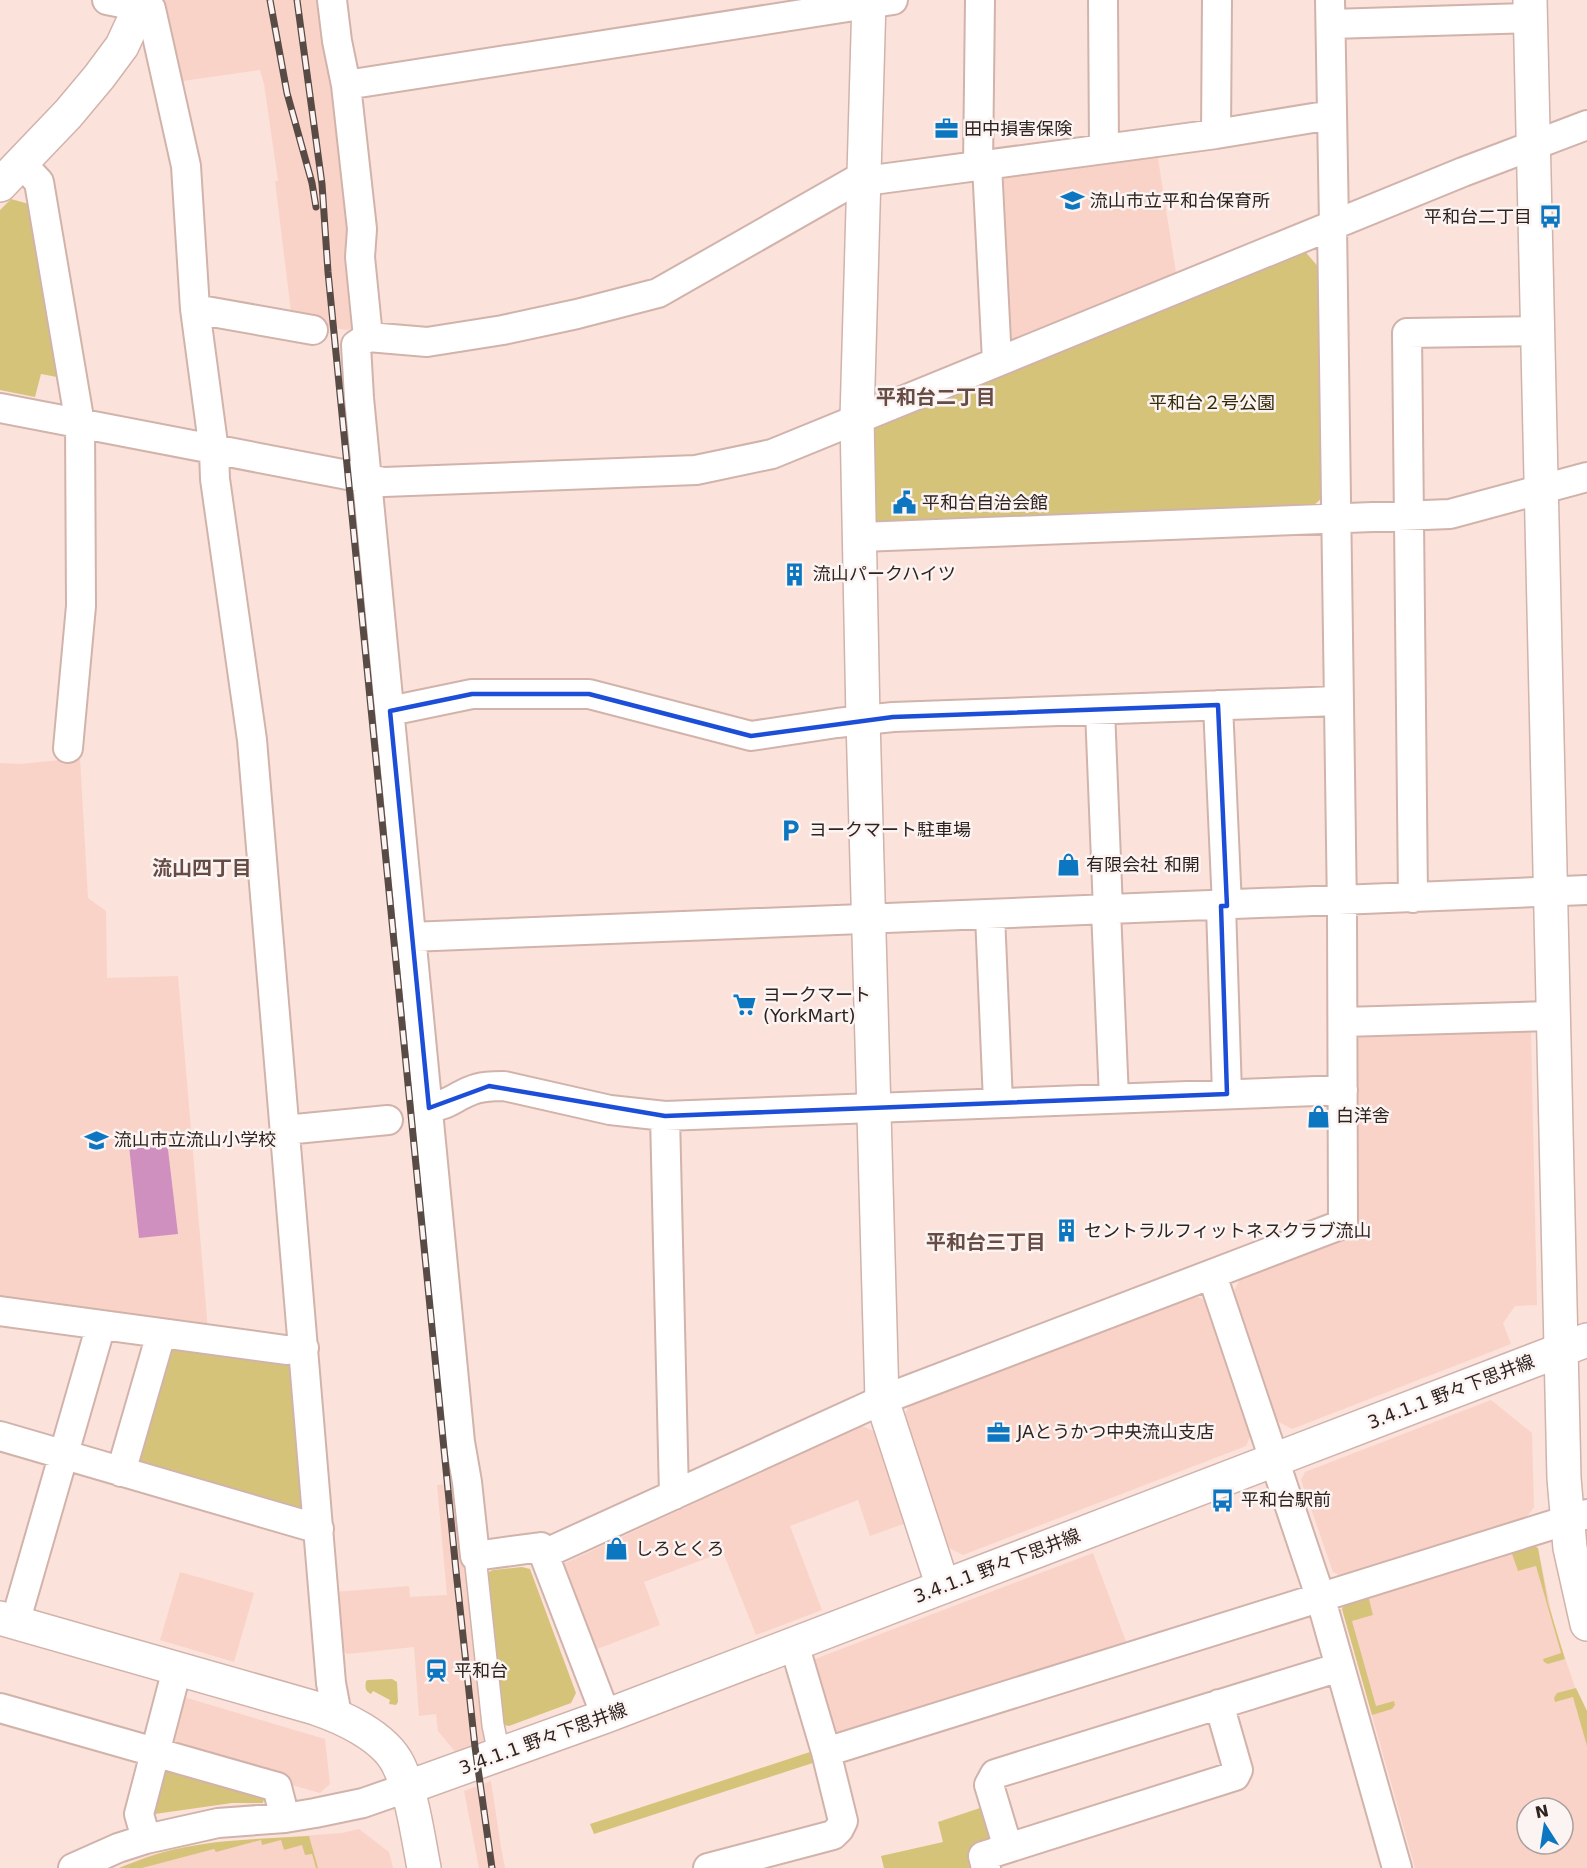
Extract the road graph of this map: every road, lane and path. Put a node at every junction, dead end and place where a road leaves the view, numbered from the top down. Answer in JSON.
{"nodes":[{"id":1,"x":332,"y":0,"type":"edge"},
{"id":2,"x":980,"y":0,"type":"edge"},
{"id":3,"x":1103,"y":0,"type":"edge"},
{"id":4,"x":1217,"y":0,"type":"edge"},
{"id":5,"x":877,"y":1,"type":"edge"},
{"id":6,"x":124,"y":4,"type":"edge"},
{"id":7,"x":1530,"y":9,"type":"edge"},
{"id":8,"x":1330,"y":12,"type":"edge"},
{"id":9,"x":346,"y":85,"type":"junction"},
{"id":10,"x":1331,"y":115,"type":"junction"},
{"id":11,"x":1587,"y":125,"type":"edge"},
{"id":12,"x":1216,"y":134,"type":"junction"},
{"id":13,"x":1534,"y":144,"type":"junction"},
{"id":14,"x":1104,"y":149,"type":"junction"},
{"id":15,"x":982,"y":165,"type":"junction"},
{"id":16,"x":11,"y":175,"type":"edge"},
{"id":17,"x":865,"y":178,"type":"junction"},
{"id":18,"x":1333,"y":225,"type":"junction"},
{"id":19,"x":195,"y":309,"type":"junction"},
{"id":20,"x":313,"y":330,"type":"dead end"},
{"id":21,"x":1537,"y":330,"type":"junction"},
{"id":22,"x":368,"y":337,"type":"junction"},
{"id":23,"x":998,"y":361,"type":"junction"},
{"id":24,"x":0,"y":408,"type":"edge"},
{"id":25,"x":857,"y":418,"type":"junction"},
{"id":26,"x":80,"y":424,"type":"junction"},
{"id":27,"x":214,"y":451,"type":"junction"},
{"id":28,"x":1587,"y":477,"type":"edge"},
{"id":29,"x":367,"y":480,"type":"junction"},
{"id":30,"x":1541,"y":490,"type":"junction"},
{"id":31,"x":1409,"y":517,"type":"junction"},
{"id":32,"x":1337,"y":519,"type":"junction"},
{"id":33,"x":861,"y":537,"type":"junction"},
{"id":34,"x":1338,"y":701,"type":"junction"},
{"id":35,"x":1218,"y":705,"type":"junction"},
{"id":36,"x":1100,"y":710,"type":"junction"},
{"id":37,"x":390,"y":711,"type":"junction"},
{"id":38,"x":863,"y":719,"type":"junction"},
{"id":39,"x":68,"y":748,"type":"dead end"},
{"id":40,"x":1587,"y":890,"type":"edge"},
{"id":41,"x":1550,"y":891,"type":"junction"},
{"id":42,"x":1413,"y":898,"type":"junction"},
{"id":43,"x":1341,"y":901,"type":"junction"},
{"id":44,"x":1224,"y":906,"type":"junction"},
{"id":45,"x":1107,"y":910,"type":"junction"},
{"id":46,"x":990,"y":915,"type":"junction"},
{"id":47,"x":869,"y":919,"type":"junction"},
{"id":48,"x":410,"y":936,"type":"junction"},
{"id":49,"x":1552,"y":1016,"type":"junction"},
{"id":50,"x":1343,"y":1022,"type":"junction"},
{"id":51,"x":1343,"y":1090,"type":"junction"},
{"id":52,"x":1227,"y":1094,"type":"junction"},
{"id":53,"x":1114,"y":1098,"type":"junction"},
{"id":54,"x":998,"y":1102,"type":"junction"},
{"id":55,"x":873,"y":1107,"type":"junction"},
{"id":56,"x":429,"y":1108,"type":"junction"},
{"id":57,"x":665,"y":1116,"type":"junction"},
{"id":58,"x":388,"y":1120,"type":"dead end"},
{"id":59,"x":285,"y":1130,"type":"junction"},
{"id":60,"x":1212,"y":1275,"type":"junction"},
{"id":61,"x":0,"y":1311,"type":"edge"},
{"id":62,"x":101,"y":1325,"type":"junction"},
{"id":63,"x":162,"y":1334,"type":"junction"},
{"id":64,"x":1574,"y":1345,"type":"edge"},
{"id":65,"x":304,"y":1348,"type":"junction"},
{"id":66,"x":882,"y":1400,"type":"junction"},
{"id":67,"x":0,"y":1436,"type":"edge"},
{"id":68,"x":64,"y":1455,"type":"junction"},
{"id":69,"x":1275,"y":1459,"type":"junction"},
{"id":70,"x":121,"y":1472,"type":"junction"},
{"id":71,"x":674,"y":1495,"type":"junction"},
{"id":72,"x":1577,"y":1517,"type":"edge"},
{"id":73,"x":319,"y":1529,"type":"junction"},
{"id":74,"x":544,"y":1554,"type":"junction"},
{"id":75,"x":475,"y":1556,"type":"junction"},
{"id":76,"x":943,"y":1587,"type":"junction"},
{"id":77,"x":1320,"y":1596,"type":"junction"},
{"id":78,"x":8,"y":1620,"type":"edge"},
{"id":79,"x":1587,"y":1624,"type":"edge"},
{"id":80,"x":794,"y":1644,"type":"junction"},
{"id":81,"x":1340,"y":1667,"type":"junction"},
{"id":82,"x":177,"y":1670,"type":"junction"},
{"id":83,"x":1219,"y":1704,"type":"junction"},
{"id":84,"x":0,"y":1708,"type":"edge"},
{"id":85,"x":337,"y":1715,"type":"junction"},
{"id":86,"x":606,"y":1716,"type":"junction"},
{"id":87,"x":155,"y":1751,"type":"junction"},
{"id":88,"x":826,"y":1752,"type":"junction"},
{"id":89,"x":499,"y":1754,"type":"junction"},
{"id":90,"x":406,"y":1788,"type":"junction"},
{"id":91,"x":285,"y":1818,"type":"junction"},
{"id":92,"x":146,"y":1839,"type":"junction"},
{"id":93,"x":1008,"y":1848,"type":"junction"},
{"id":94,"x":73,"y":1868,"type":"edge"},
{"id":95,"x":424,"y":1868,"type":"edge"},
{"id":96,"x":708,"y":1868,"type":"edge"},
{"id":97,"x":986,"y":1868,"type":"edge"},
{"id":98,"x":1397,"y":1868,"type":"edge"}],
"edges":[{"from":1,"to":9,"type":"street"},
{"from":2,"to":15,"type":"street"},
{"from":3,"to":14,"type":"street"},
{"from":4,"to":12,"type":"street"},
{"from":5,"to":9,"type":"street"},
{"from":5,"to":17,"type":"street"},
{"from":6,"to":16,"type":"street"},
{"from":6,"to":19,"type":"street"},
{"from":7,"to":8,"type":"street"},
{"from":7,"to":13,"type":"street"},
{"from":8,"to":10,"type":"street"},
{"from":9,"to":22,"type":"street"},
{"from":10,"to":12,"type":"street"},
{"from":10,"to":18,"type":"street"},
{"from":11,"to":13,"type":"street"},
{"from":12,"to":14,"type":"street"},
{"from":13,"to":18,"type":"street"},
{"from":13,"to":21,"type":"street"},
{"from":14,"to":15,"type":"street"},
{"from":15,"to":17,"type":"street"},
{"from":15,"to":23,"type":"street"},
{"from":16,"to":26,"type":"street"},
{"from":17,"to":22,"type":"street"},
{"from":17,"to":25,"type":"street"},
{"from":18,"to":23,"type":"street"},
{"from":18,"to":32,"type":"street"},
{"from":19,"to":20,"type":"street"},
{"from":19,"to":27,"type":"street"},
{"from":21,"to":30,"type":"street"},
{"from":21,"to":31,"type":"street"},
{"from":22,"to":29,"type":"street"},
{"from":23,"to":25,"type":"street"},
{"from":24,"to":26,"type":"street"},
{"from":25,"to":29,"type":"street"},
{"from":25,"to":33,"type":"street"},
{"from":26,"to":27,"type":"street"},
{"from":26,"to":39,"type":"street"},
{"from":27,"to":29,"type":"street"},
{"from":27,"to":59,"type":"street"},
{"from":28,"to":30,"type":"street"},
{"from":29,"to":37,"type":"street"},
{"from":30,"to":31,"type":"street"},
{"from":30,"to":41,"type":"street"},
{"from":31,"to":32,"type":"street"},
{"from":31,"to":42,"type":"street"},
{"from":32,"to":33,"type":"street"},
{"from":32,"to":34,"type":"street"},
{"from":33,"to":38,"type":"street"},
{"from":34,"to":35,"type":"street"},
{"from":34,"to":43,"type":"street"},
{"from":35,"to":36,"type":"street"},
{"from":35,"to":44,"type":"street"},
{"from":36,"to":38,"type":"street"},
{"from":36,"to":45,"type":"street"},
{"from":37,"to":38,"type":"street"},
{"from":37,"to":48,"type":"street"},
{"from":38,"to":47,"type":"street"},
{"from":40,"to":41,"type":"street"},
{"from":41,"to":42,"type":"street"},
{"from":41,"to":49,"type":"street"},
{"from":42,"to":43,"type":"street"},
{"from":43,"to":44,"type":"street"},
{"from":43,"to":50,"type":"street"},
{"from":44,"to":45,"type":"street"},
{"from":44,"to":52,"type":"street"},
{"from":45,"to":46,"type":"street"},
{"from":45,"to":53,"type":"street"},
{"from":46,"to":47,"type":"street"},
{"from":46,"to":54,"type":"street"},
{"from":47,"to":48,"type":"street"},
{"from":47,"to":55,"type":"street"},
{"from":48,"to":56,"type":"street"},
{"from":49,"to":50,"type":"street"},
{"from":49,"to":64,"type":"street"},
{"from":50,"to":51,"type":"street"},
{"from":51,"to":52,"type":"street"},
{"from":51,"to":60,"type":"street"},
{"from":52,"to":53,"type":"street"},
{"from":53,"to":54,"type":"street"},
{"from":54,"to":55,"type":"street"},
{"from":55,"to":57,"type":"street"},
{"from":55,"to":66,"type":"street"},
{"from":56,"to":57,"type":"street"},
{"from":56,"to":75,"type":"street"},
{"from":57,"to":71,"type":"street"},
{"from":58,"to":59,"type":"street"},
{"from":59,"to":65,"type":"street"},
{"from":60,"to":66,"type":"street"},
{"from":60,"to":69,"type":"street"},
{"from":61,"to":62,"type":"street"},
{"from":62,"to":63,"type":"street"},
{"from":62,"to":68,"type":"street"},
{"from":63,"to":65,"type":"street"},
{"from":63,"to":70,"type":"street"},
{"from":64,"to":69,"type":"street","name":"3.4.1.1 野々下思井線"},
{"from":64,"to":72,"type":"street"},
{"from":65,"to":73,"type":"street"},
{"from":66,"to":71,"type":"street"},
{"from":66,"to":76,"type":"street"},
{"from":67,"to":68,"type":"street"},
{"from":68,"to":70,"type":"street"},
{"from":68,"to":78,"type":"street"},
{"from":69,"to":76,"type":"street","name":"3.4.1.1 野々下思井線"},
{"from":69,"to":77,"type":"street"},
{"from":70,"to":73,"type":"street"},
{"from":71,"to":74,"type":"street"},
{"from":72,"to":77,"type":"street"},
{"from":72,"to":79,"type":"street"},
{"from":73,"to":85,"type":"street"},
{"from":74,"to":75,"type":"street"},
{"from":74,"to":86,"type":"street"},
{"from":75,"to":89,"type":"street"},
{"from":76,"to":80,"type":"street","name":"3.4.1.1 野々下思井線"},
{"from":77,"to":81,"type":"street"},
{"from":77,"to":88,"type":"street"},
{"from":78,"to":82,"type":"street"},
{"from":80,"to":86,"type":"street","name":"3.4.1.1 野々下思井線"},
{"from":80,"to":88,"type":"street"},
{"from":81,"to":83,"type":"street"},
{"from":81,"to":98,"type":"street"},
{"from":82,"to":85,"type":"street"},
{"from":82,"to":87,"type":"street"},
{"from":83,"to":93,"type":"street"},
{"from":83,"to":93,"type":"street"},
{"from":84,"to":87,"type":"street"},
{"from":85,"to":90,"type":"street"},
{"from":86,"to":89,"type":"street","name":"3.4.1.1 野々下思井線"},
{"from":87,"to":91,"type":"street"},
{"from":87,"to":92,"type":"street"},
{"from":88,"to":96,"type":"street"},
{"from":89,"to":90,"type":"street","name":"3.4.1.1 野々下思井線"},
{"from":90,"to":91,"type":"street"},
{"from":90,"to":95,"type":"street"},
{"from":91,"to":92,"type":"street"},
{"from":92,"to":94,"type":"street"},
{"from":93,"to":97,"type":"street"}]}
